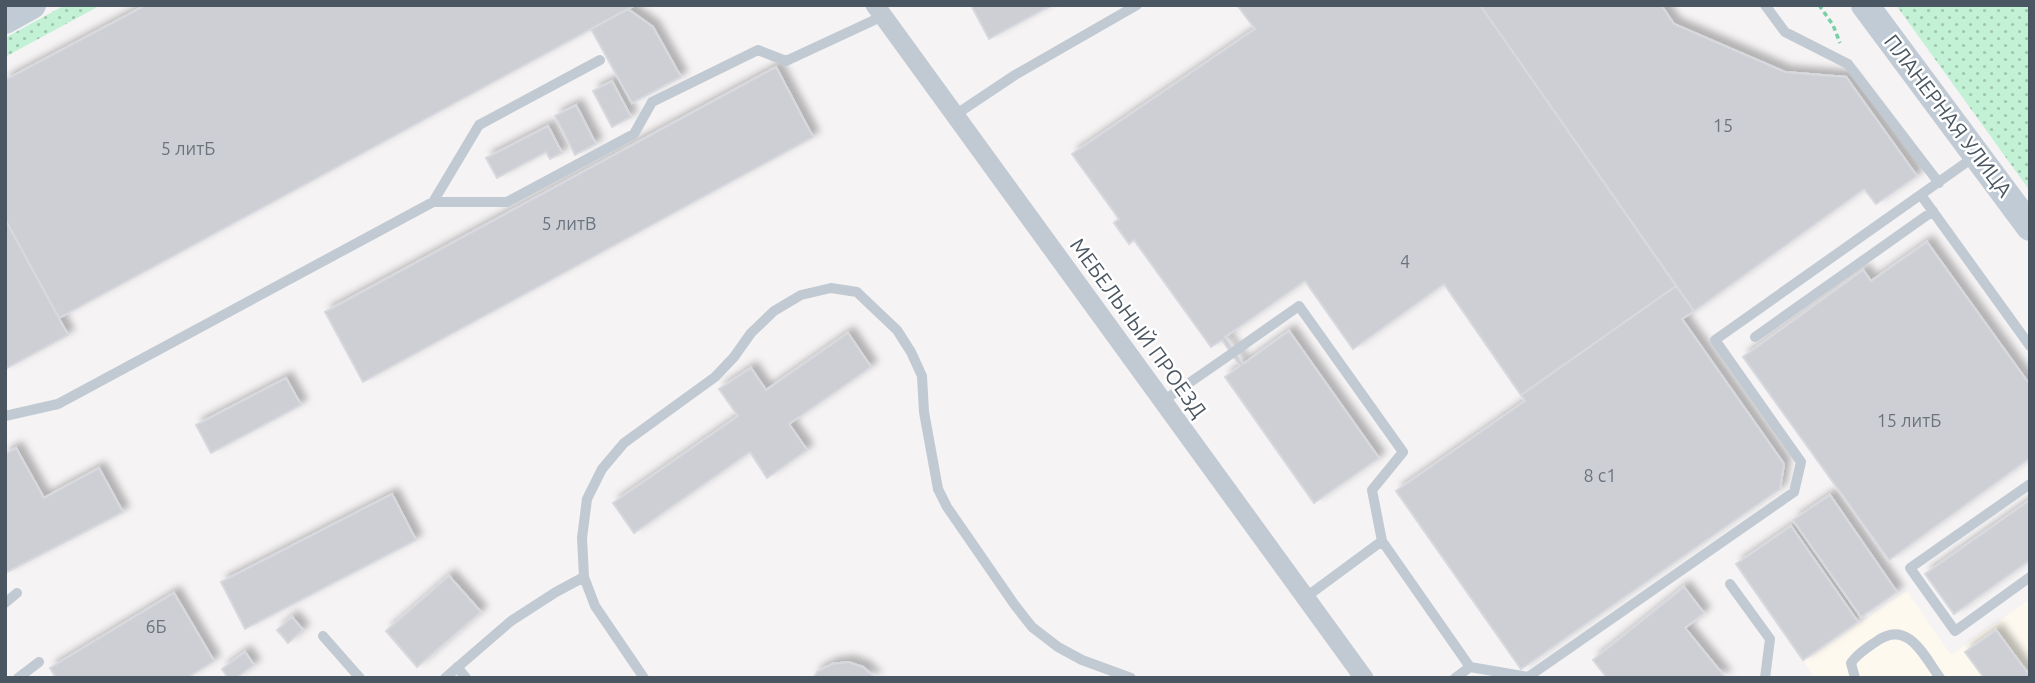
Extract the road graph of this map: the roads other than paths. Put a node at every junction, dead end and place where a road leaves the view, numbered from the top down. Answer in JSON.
{"nodes":[{"id":1,"x":32,"y":5,"type":"edge"},
{"id":2,"x":1137,"y":5,"type":"edge"},
{"id":3,"x":1765,"y":5,"type":"edge"},
{"id":4,"x":1865,"y":5,"type":"edge"},
{"id":5,"x":879,"y":11,"type":"edge"},
{"id":6,"x":5,"y":20,"type":"edge"},
{"id":7,"x":600,"y":60,"type":"dead end"},
{"id":8,"x":955,"y":116,"type":"junction"},
{"id":9,"x":1978,"y":154,"type":"junction"},
{"id":10,"x":1938,"y":183,"type":"junction"},
{"id":11,"x":1921,"y":195,"type":"junction"},
{"id":12,"x":433,"y":202,"type":"junction"},
{"id":13,"x":1933,"y":211,"type":"junction"},
{"id":14,"x":2030,"y":227,"type":"edge"},
{"id":15,"x":1755,"y":338,"type":"dead end"},
{"id":16,"x":2030,"y":346,"type":"edge"},
{"id":17,"x":1163,"y":401,"type":"junction"},
{"id":18,"x":5,"y":415,"type":"edge"},
{"id":19,"x":2030,"y":484,"type":"edge"},
{"id":20,"x":1382,"y":541,"type":"junction"},
{"id":21,"x":584,"y":577,"type":"junction"},
{"id":22,"x":2030,"y":577,"type":"edge"},
{"id":23,"x":1730,"y":584,"type":"dead end"},
{"id":24,"x":17,"y":593,"type":"dead end"},
{"id":25,"x":1306,"y":597,"type":"junction"},
{"id":26,"x":5,"y":603,"type":"edge"},
{"id":27,"x":323,"y":636,"type":"dead end"},
{"id":28,"x":39,"y":662,"type":"dead end"},
{"id":29,"x":457,"y":667,"type":"junction"},
{"id":30,"x":1470,"y":667,"type":"junction"},
{"id":31,"x":18,"y":678,"type":"edge"},
{"id":32,"x":360,"y":678,"type":"edge"},
{"id":33,"x":445,"y":678,"type":"edge"},
{"id":34,"x":466,"y":678,"type":"edge"},
{"id":35,"x":644,"y":678,"type":"edge"},
{"id":36,"x":1131,"y":678,"type":"edge"},
{"id":37,"x":1364,"y":678,"type":"edge"},
{"id":38,"x":1455,"y":678,"type":"edge"},
{"id":39,"x":1765,"y":678,"type":"edge"},
{"id":40,"x":1855,"y":678,"type":"edge"},
{"id":41,"x":1940,"y":678,"type":"edge"}],
"edges":[{"from":1,"to":6,"type":"main road"},
{"from":2,"to":8,"type":"lane"},
{"from":3,"to":10,"type":"lane"},
{"from":4,"to":9,"type":"main road","name":"ПЛАНЕРНАЯ УЛИЦА"},
{"from":5,"to":8,"type":"street","name":"МЕБЕЛЬНЫЙ ПРОЕЗД"},
{"from":5,"to":12,"type":"lane"},
{"from":7,"to":12,"type":"lane"},
{"from":8,"to":17,"type":"street","name":"МЕБЕЛЬНЫЙ ПРОЕЗД"},
{"from":9,"to":10,"type":"lane"},
{"from":9,"to":14,"type":"main road","name":"ПЛАНЕРНАЯ УЛИЦА"},
{"from":10,"to":11,"type":"lane"},
{"from":11,"to":13,"type":"lane"},
{"from":11,"to":30,"type":"lane"},
{"from":12,"to":18,"type":"lane"},
{"from":13,"to":15,"type":"lane"},
{"from":13,"to":16,"type":"lane"},
{"from":17,"to":20,"type":"lane"},
{"from":17,"to":25,"type":"street","name":"МЕБЕЛЬНЫЙ ПРОЕЗД"},
{"from":19,"to":22,"type":"lane"},
{"from":20,"to":25,"type":"lane"},
{"from":20,"to":30,"type":"lane"},
{"from":21,"to":29,"type":"lane"},
{"from":21,"to":35,"type":"lane"},
{"from":21,"to":36,"type":"lane"},
{"from":23,"to":39,"type":"lane"},
{"from":24,"to":26,"type":"lane"},
{"from":25,"to":37,"type":"street","name":"МЕБЕЛЬНЫЙ ПРОЕЗД"},
{"from":27,"to":32,"type":"lane"},
{"from":28,"to":31,"type":"lane"},
{"from":29,"to":33,"type":"lane"},
{"from":29,"to":34,"type":"lane"},
{"from":30,"to":38,"type":"lane"},
{"from":40,"to":41,"type":"lane"}]}
